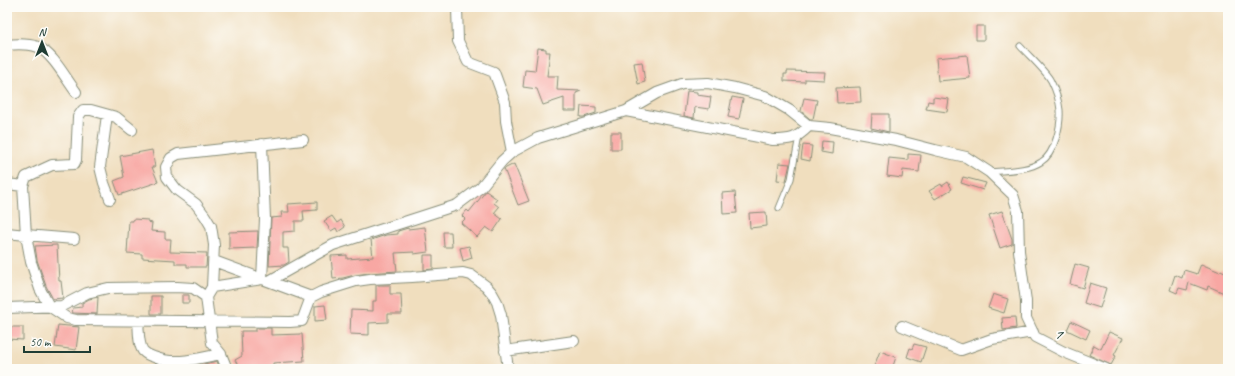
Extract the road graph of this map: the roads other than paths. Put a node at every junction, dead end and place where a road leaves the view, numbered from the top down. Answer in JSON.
{"nodes":[{"id":1,"x":457,"y":7,"type":"edge"},
{"id":2,"x":7,"y":45,"type":"edge"},
{"id":3,"x":1020,"y":46,"type":"dead end"},
{"id":4,"x":76,"y":92,"type":"dead end"},
{"id":5,"x":626,"y":111,"type":"junction"},
{"id":6,"x":108,"y":115,"type":"junction"},
{"id":7,"x":809,"y":126,"type":"junction"},
{"id":8,"x":132,"y":130,"type":"dead end"},
{"id":9,"x":799,"y":136,"type":"junction"},
{"id":10,"x":303,"y":140,"type":"dead end"},
{"id":11,"x":262,"y":144,"type":"junction"},
{"id":12,"x":512,"y":152,"type":"junction"},
{"id":13,"x":989,"y":172,"type":"junction"},
{"id":14,"x":7,"y":184,"type":"edge"},
{"id":15,"x":23,"y":186,"type":"junction"},
{"id":16,"x":110,"y":200,"type":"dead end"},
{"id":17,"x":779,"y":208,"type":"dead end"},
{"id":18,"x":7,"y":233,"type":"edge"},
{"id":19,"x":26,"y":236,"type":"junction"},
{"id":20,"x":74,"y":239,"type":"dead end"},
{"id":21,"x":214,"y":261,"type":"junction"},
{"id":22,"x":266,"y":280,"type":"junction"},
{"id":23,"x":212,"y":287,"type":"junction"},
{"id":24,"x":311,"y":297,"type":"junction"},
{"id":25,"x":206,"y":298,"type":"junction"},
{"id":26,"x":49,"y":306,"type":"junction"},
{"id":27,"x":7,"y":308,"type":"edge"},
{"id":28,"x":138,"y":321,"type":"junction"},
{"id":29,"x":209,"y":322,"type":"junction"},
{"id":30,"x":902,"y":326,"type":"dead end"},
{"id":31,"x":1033,"y":332,"type":"junction"},
{"id":32,"x":574,"y":341,"type":"dead end"},
{"id":33,"x":505,"y":350,"type":"junction"},
{"id":34,"x":221,"y":354,"type":"junction"},
{"id":35,"x":227,"y":369,"type":"edge"},
{"id":36,"x":508,"y":369,"type":"edge"},
{"id":37,"x":1106,"y":369,"type":"edge"}],
"edges":[{"from":1,"to":12,"type":"street"},
{"from":2,"to":4,"type":"street"},
{"from":3,"to":13,"type":"lane"},
{"from":5,"to":7,"type":"street"},
{"from":5,"to":9,"type":"street"},
{"from":5,"to":12,"type":"street"},
{"from":6,"to":8,"type":"street"},
{"from":6,"to":15,"type":"street"},
{"from":6,"to":16,"type":"street"},
{"from":7,"to":9,"type":"street"},
{"from":7,"to":13,"type":"street","name":"1"},
{"from":9,"to":17,"type":"lane"},
{"from":10,"to":11,"type":"street"},
{"from":11,"to":21,"type":"street"},
{"from":11,"to":22,"type":"street"},
{"from":12,"to":22,"type":"street"},
{"from":13,"to":31,"type":"street","name":"1"},
{"from":14,"to":15,"type":"street"},
{"from":15,"to":19,"type":"street"},
{"from":18,"to":19,"type":"street"},
{"from":19,"to":20,"type":"street"},
{"from":19,"to":26,"type":"street"},
{"from":21,"to":22,"type":"street"},
{"from":21,"to":23,"type":"street"},
{"from":22,"to":23,"type":"street"},
{"from":22,"to":24,"type":"street"},
{"from":23,"to":25,"type":"street"},
{"from":24,"to":29,"type":"street"},
{"from":24,"to":33,"type":"street"},
{"from":25,"to":26,"type":"street"},
{"from":25,"to":29,"type":"street"},
{"from":26,"to":27,"type":"street"},
{"from":26,"to":28,"type":"street"},
{"from":28,"to":29,"type":"street"},
{"from":28,"to":34,"type":"street"},
{"from":29,"to":34,"type":"street"},
{"from":30,"to":31,"type":"street"},
{"from":31,"to":37,"type":"street","name":"1"},
{"from":32,"to":33,"type":"street"},
{"from":33,"to":36,"type":"street"},
{"from":34,"to":35,"type":"street"}]}
